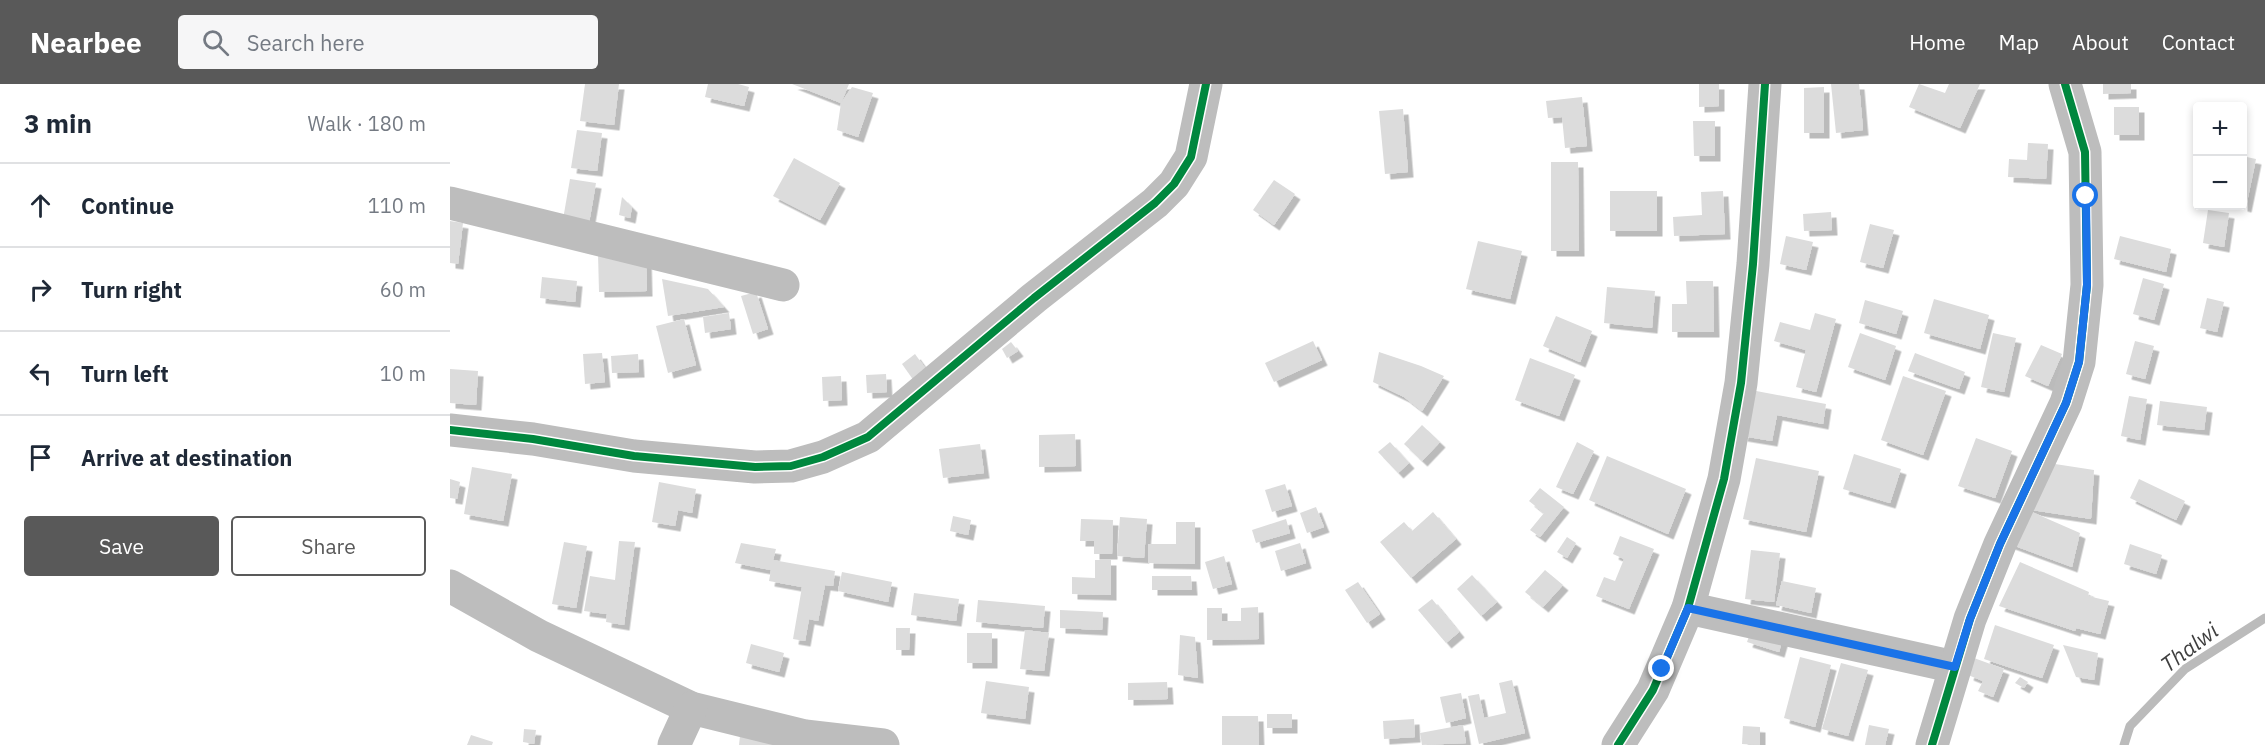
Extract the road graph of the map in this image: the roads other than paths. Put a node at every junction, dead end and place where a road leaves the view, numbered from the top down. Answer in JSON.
{"nodes":[{"id":1,"x":1206,"y":84,"type":"edge"},
{"id":2,"x":1765,"y":84,"type":"edge"},
{"id":3,"x":2065,"y":84,"type":"edge"},
{"id":4,"x":450,"y":203,"type":"edge"},
{"id":5,"x":783,"y":285,"type":"dead end"},
{"id":6,"x":450,"y":430,"type":"edge"},
{"id":7,"x":450,"y":586,"type":"edge"},
{"id":8,"x":1688,"y":608,"type":"junction"},
{"id":9,"x":1955,"y":667,"type":"junction"},
{"id":10,"x":691,"y":708,"type":"junction"},
{"id":11,"x":674,"y":745,"type":"edge"},
{"id":12,"x":883,"y":745,"type":"edge"},
{"id":13,"x":1618,"y":745,"type":"edge"},
{"id":14,"x":1932,"y":745,"type":"edge"}],
"edges":[{"from":1,"to":6,"type":"street"},
{"from":2,"to":8,"type":"street"},
{"from":3,"to":9,"type":"street"},
{"from":4,"to":5,"type":"street"},
{"from":7,"to":10,"type":"street"},
{"from":8,"to":9,"type":"street"},
{"from":8,"to":13,"type":"street"},
{"from":9,"to":14,"type":"street"},
{"from":10,"to":11,"type":"street"},
{"from":10,"to":12,"type":"street"}]}
